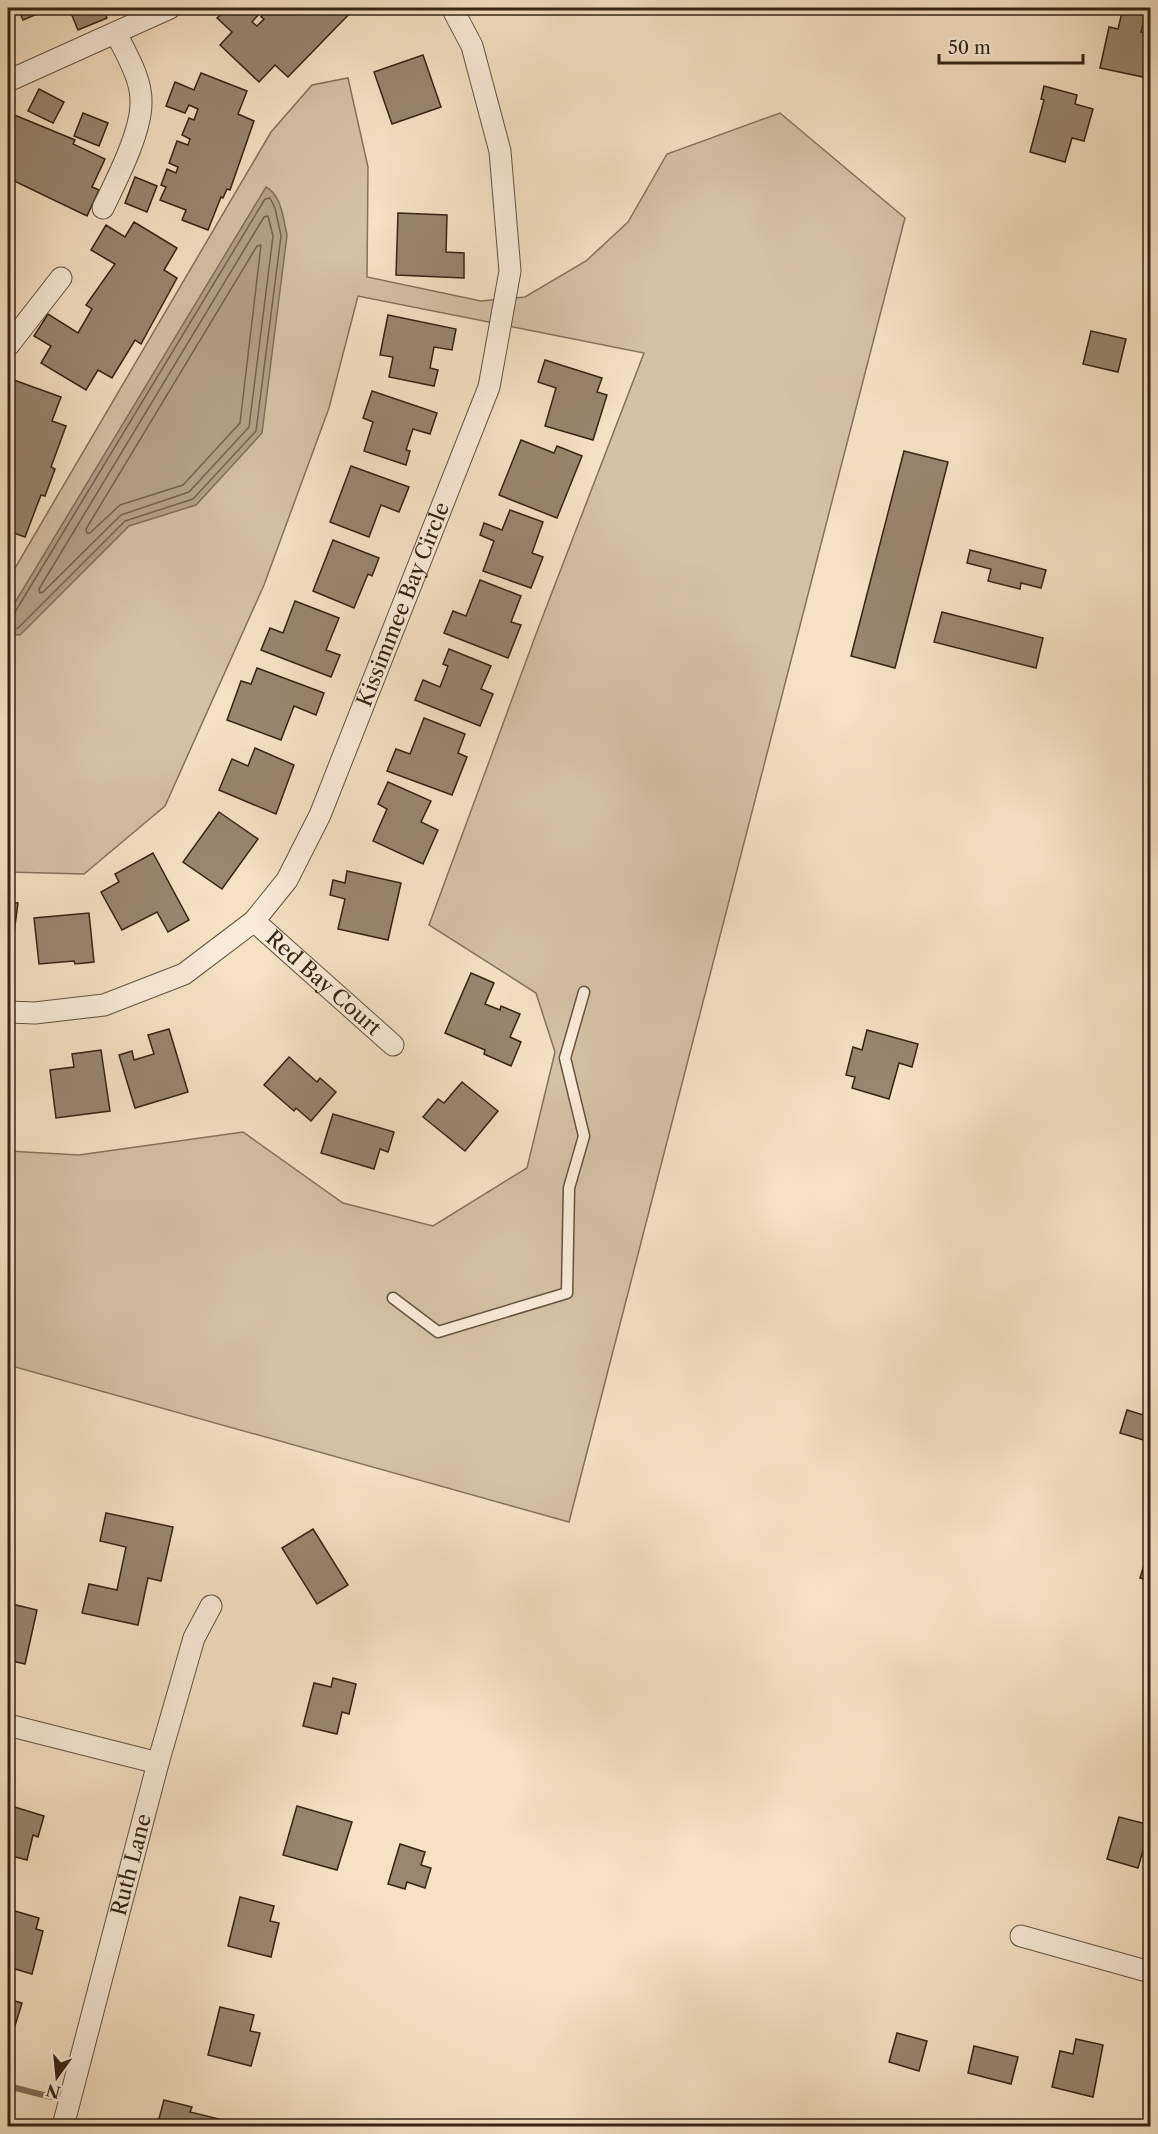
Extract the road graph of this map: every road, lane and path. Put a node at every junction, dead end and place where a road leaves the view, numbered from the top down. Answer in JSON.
{"nodes":[{"id":1,"x":170,"y":8,"type":"edge"},
{"id":2,"x":452,"y":8,"type":"edge"},
{"id":3,"x":116,"y":33,"type":"junction"},
{"id":4,"x":8,"y":81,"type":"edge"},
{"id":5,"x":103,"y":208,"type":"dead end"},
{"id":6,"x":61,"y":278,"type":"dead end"},
{"id":7,"x":8,"y":346,"type":"edge"},
{"id":8,"x":255,"y":921,"type":"junction"},
{"id":9,"x":584,"y":992,"type":"dead end"},
{"id":10,"x":8,"y":1012,"type":"edge"},
{"id":11,"x":393,"y":1045,"type":"dead end"},
{"id":12,"x":393,"y":1298,"type":"dead end"},
{"id":13,"x":211,"y":1606,"type":"dead end"},
{"id":14,"x":8,"y":1725,"type":"edge"},
{"id":15,"x":158,"y":1762,"type":"junction"},
{"id":16,"x":1021,"y":1936,"type":"dead end"},
{"id":17,"x":1150,"y":1972,"type":"edge"},
{"id":18,"x":63,"y":2127,"type":"edge"}],
"edges":[{"from":1,"to":3,"type":"street"},
{"from":2,"to":8,"type":"street","name":"Kissimmee Bay Circle"},
{"from":3,"to":4,"type":"street"},
{"from":3,"to":5,"type":"street"},
{"from":6,"to":7,"type":"street"},
{"from":8,"to":10,"type":"street","name":"Kissimmee Bay Circle"},
{"from":8,"to":11,"type":"street","name":"Red Bay Court"},
{"from":9,"to":12,"type":"lane"},
{"from":13,"to":15,"type":"street","name":"Ruth Lane"},
{"from":14,"to":15,"type":"street"},
{"from":15,"to":18,"type":"street","name":"Ruth Lane"},
{"from":16,"to":17,"type":"street"}]}
